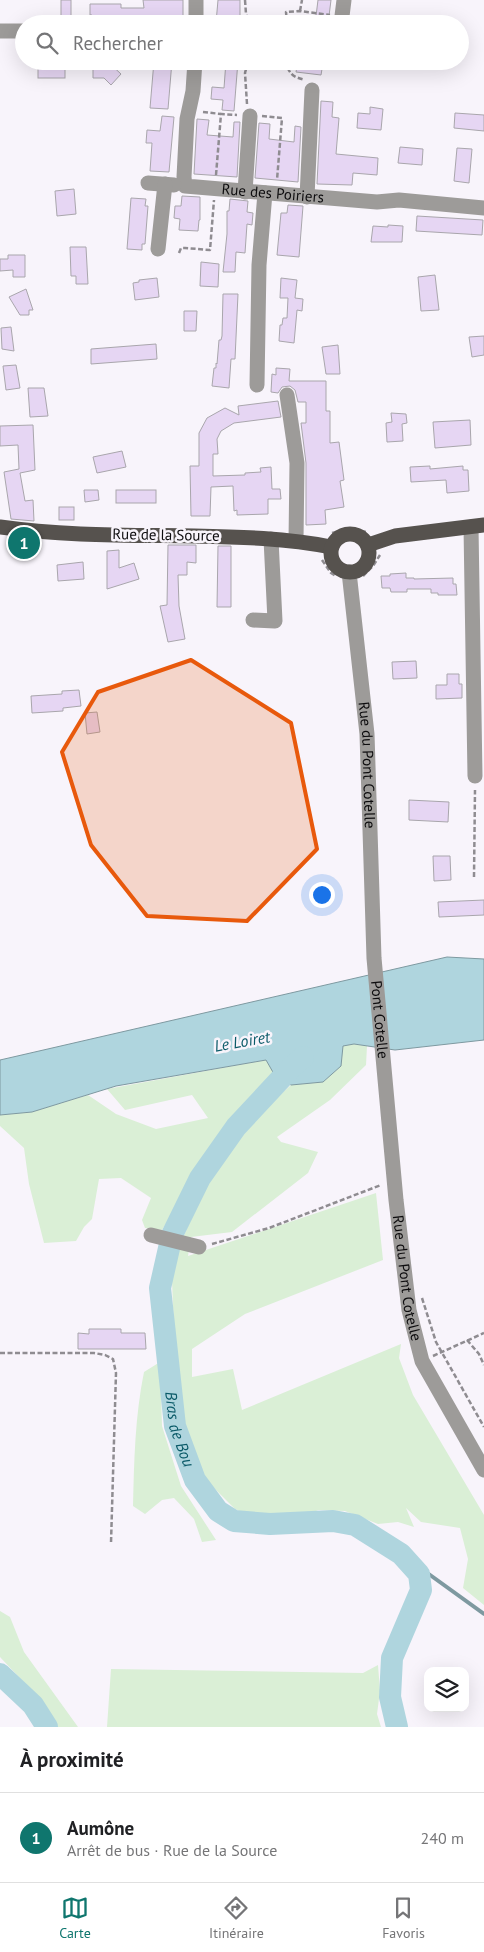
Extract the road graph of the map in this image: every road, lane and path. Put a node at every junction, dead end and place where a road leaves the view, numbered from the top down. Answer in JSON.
{"nodes":[{"id":1,"x":196,"y":0,"type":"edge"},
{"id":2,"x":245,"y":0,"type":"edge"},
{"id":3,"x":302,"y":0,"type":"edge"},
{"id":4,"x":344,"y":0,"type":"edge"},
{"id":5,"x":300,"y":11,"type":"junction"},
{"id":6,"x":196,"y":15,"type":"edge"},
{"id":7,"x":246,"y":15,"type":"edge"},
{"id":8,"x":286,"y":15,"type":"edge"},
{"id":9,"x":318,"y":15,"type":"edge"},
{"id":10,"x":342,"y":15,"type":"edge"},
{"id":11,"x":15,"y":31,"type":"edge"},
{"id":12,"x":0,"y":32,"type":"edge"},
{"id":13,"x":194,"y":70,"type":"edge"},
{"id":14,"x":246,"y":70,"type":"edge"},
{"id":15,"x":288,"y":70,"type":"edge"},
{"id":16,"x":312,"y":90,"type":"joint"},
{"id":17,"x":188,"y":112,"type":"junction"},
{"id":18,"x":249,"y":112,"type":"joint"},
{"id":19,"x":221,"y":114,"type":"dead end"},
{"id":20,"x":148,"y":183,"type":"dead end"},
{"id":21,"x":165,"y":184,"type":"junction"},
{"id":22,"x":185,"y":186,"type":"junction"},
{"id":23,"x":245,"y":192,"type":"junction"},
{"id":24,"x":265,"y":193,"type":"junction"},
{"id":25,"x":307,"y":197,"type":"junction"},
{"id":26,"x":484,"y":208,"type":"edge"},
{"id":27,"x":158,"y":249,"type":"dead end"},
{"id":28,"x":257,"y":385,"type":"dead end"},
{"id":29,"x":287,"y":395,"type":"dead end"},
{"id":30,"x":477,"y":526,"type":"edge"},
{"id":31,"x":0,"y":527,"type":"edge"},
{"id":32,"x":272,"y":539,"type":"junction"},
{"id":33,"x":296,"y":541,"type":"junction"},
{"id":34,"x":368,"y":545,"type":"junction"},
{"id":35,"x":331,"y":547,"type":"junction"},
{"id":36,"x":349,"y":572,"type":"junction"},
{"id":37,"x":253,"y":620,"type":"dead end"},
{"id":38,"x":474,"y":776,"type":"joint"},
{"id":39,"x":474,"y":877,"type":"dead end"},
{"id":40,"x":374,"y":958,"type":"joint"},
{"id":41,"x":385,"y":1080,"type":"joint"},
{"id":42,"x":394,"y":1180,"type":"junction"},
{"id":43,"x":151,"y":1235,"type":"dead end"},
{"id":44,"x":199,"y":1247,"type":"joint"},
{"id":45,"x":422,"y":1297,"type":"dead end"},
{"id":46,"x":484,"y":1333,"type":"edge"},
{"id":47,"x":467,"y":1340,"type":"junction"},
{"id":48,"x":0,"y":1352,"type":"edge"},
{"id":49,"x":441,"y":1352,"type":"junction"},
{"id":50,"x":422,"y":1360,"type":"junction"},
{"id":51,"x":484,"y":1365,"type":"edge"},
{"id":52,"x":484,"y":1426,"type":"edge"},
{"id":53,"x":481,"y":1465,"type":"edge"},
{"id":54,"x":112,"y":1542,"type":"dead end"}],
"edges":[{"from":1,"to":6,"type":"street"},
{"from":2,"to":7,"type":"path"},
{"from":3,"to":5,"type":"path"},
{"from":4,"to":10,"type":"street"},
{"from":5,"to":8,"type":"path"},
{"from":5,"to":9,"type":"path"},
{"from":11,"to":12,"type":"street"},
{"from":13,"to":17,"type":"street"},
{"from":14,"to":18,"type":"path"},
{"from":15,"to":16,"type":"path"},
{"from":16,"to":25,"type":"street"},
{"from":17,"to":19,"type":"path"},
{"from":17,"to":22,"type":"street"},
{"from":18,"to":23,"type":"street"},
{"from":20,"to":21,"type":"street","name":"Rue des Poiriers"},
{"from":21,"to":22,"type":"street","name":"Rue des Poiriers"},
{"from":21,"to":27,"type":"street"},
{"from":22,"to":23,"type":"street","name":"Rue des Poiriers"},
{"from":23,"to":24,"type":"street","name":"Rue des Poiriers"},
{"from":24,"to":25,"type":"street","name":"Rue des Poiriers"},
{"from":24,"to":28,"type":"street"},
{"from":25,"to":26,"type":"street","name":"Rue des Poiriers"},
{"from":29,"to":33,"type":"street"},
{"from":30,"to":34,"type":"main road"},
{"from":30,"to":38,"type":"street"},
{"from":31,"to":32,"type":"main road","name":"Rue de la Source"},
{"from":32,"to":33,"type":"main road","name":"Rue de la Source"},
{"from":32,"to":37,"type":"street"},
{"from":33,"to":35,"type":"main road","name":"Rue de la Source"},
{"from":34,"to":35,"type":"main road"},
{"from":34,"to":36,"type":"main road"},
{"from":35,"to":36,"type":"main road"},
{"from":36,"to":40,"type":"street","name":"Rue du Pont Cotelle"},
{"from":38,"to":39,"type":"path"},
{"from":40,"to":41,"type":"street","name":"Pont Cotelle"},
{"from":41,"to":42,"type":"street","name":"Rue du Pont Cotelle"},
{"from":42,"to":44,"type":"path"},
{"from":42,"to":50,"type":"street","name":"Rue du Pont Cotelle"},
{"from":43,"to":44,"type":"street"},
{"from":45,"to":49,"type":"path"},
{"from":46,"to":47,"type":"path"},
{"from":47,"to":49,"type":"path"},
{"from":47,"to":51,"type":"path"},
{"from":48,"to":54,"type":"path"},
{"from":49,"to":50,"type":"path"},
{"from":49,"to":52,"type":"path"},
{"from":50,"to":53,"type":"street","name":"Rue du Pont Cotelle"}]}
